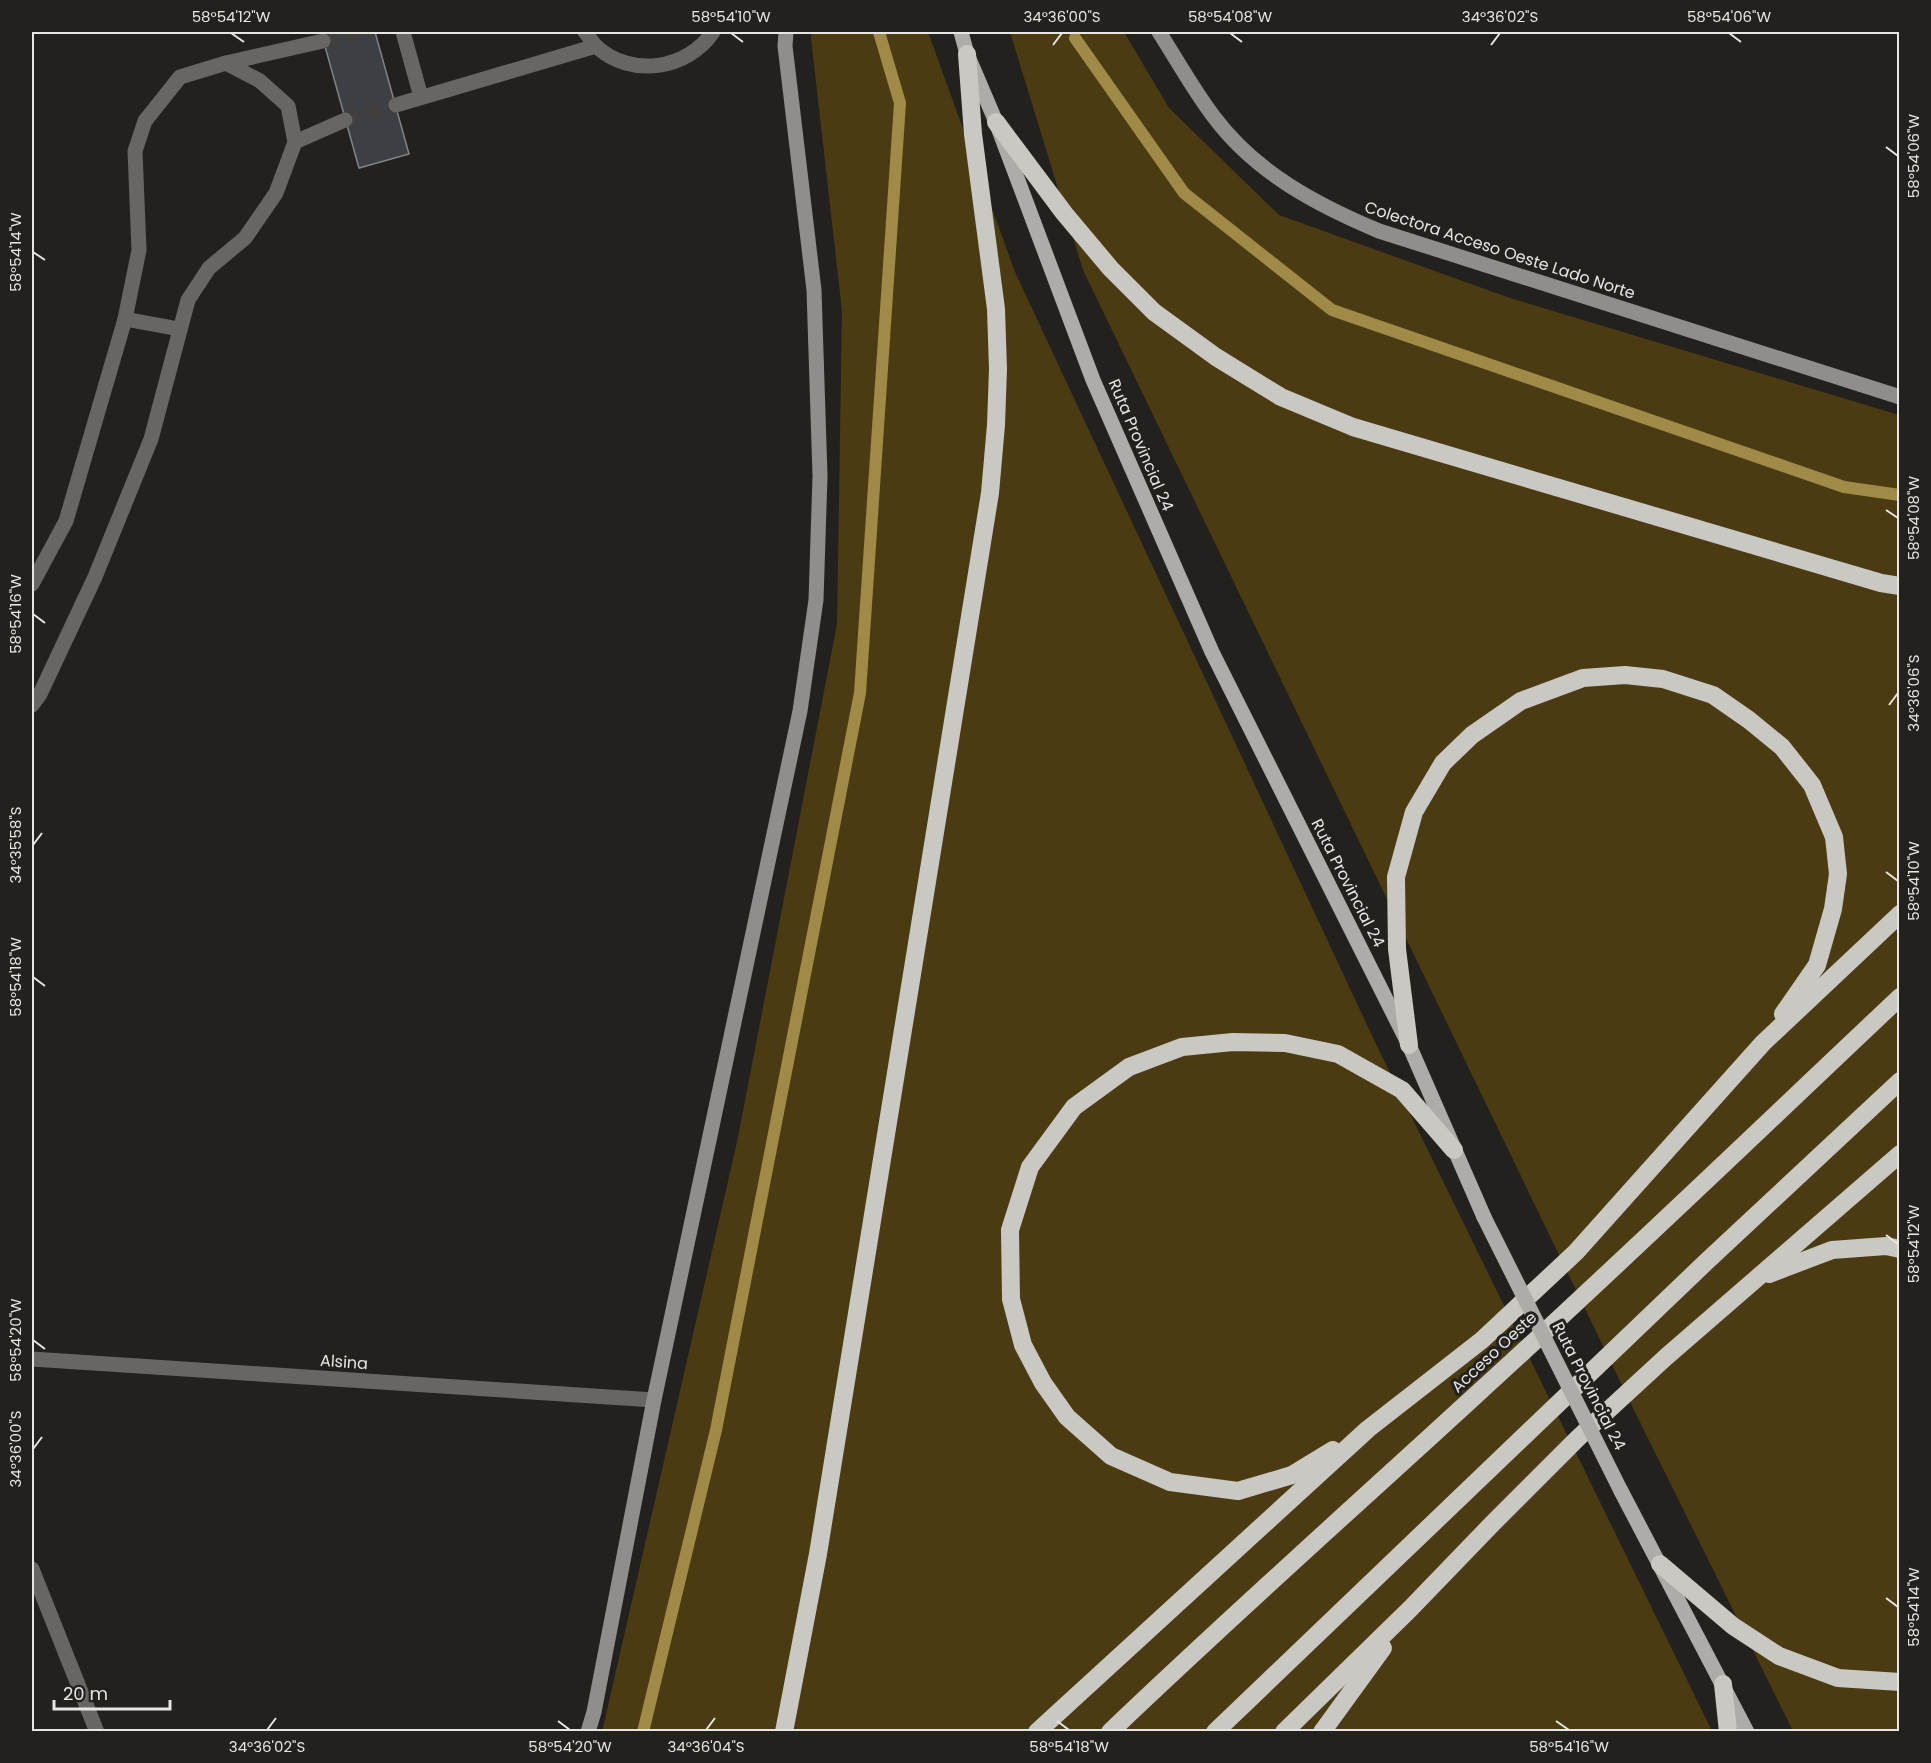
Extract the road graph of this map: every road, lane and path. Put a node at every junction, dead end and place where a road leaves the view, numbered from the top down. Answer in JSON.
{"nodes":[{"id":1,"x":403,"y":32,"type":"edge"},
{"id":2,"x":585,"y":32,"type":"edge"},
{"id":3,"x":713,"y":32,"type":"edge"},
{"id":4,"x":786,"y":32,"type":"edge"},
{"id":5,"x":961,"y":32,"type":"edge"},
{"id":6,"x":1159,"y":32,"type":"edge"},
{"id":7,"x":323,"y":41,"type":"tunnel mouth"},
{"id":8,"x":596,"y":46,"type":"junction"},
{"id":9,"x":967,"y":54,"type":"junction"},
{"id":10,"x":226,"y":63,"type":"junction"},
{"id":11,"x":421,"y":97,"type":"junction"},
{"id":12,"x":396,"y":105,"type":"tunnel mouth"},
{"id":13,"x":345,"y":120,"type":"tunnel mouth"},
{"id":14,"x":996,"y":122,"type":"junction"},
{"id":15,"x":295,"y":142,"type":"junction"},
{"id":16,"x":125,"y":319,"type":"junction"},
{"id":17,"x":179,"y":329,"type":"junction"},
{"id":18,"x":1899,"y":397,"type":"edge"},
{"id":19,"x":32,"y":584,"type":"edge"},
{"id":20,"x":1899,"y":586,"type":"edge"},
{"id":21,"x":32,"y":705,"type":"edge"},
{"id":22,"x":1899,"y":914,"type":"edge"},
{"id":23,"x":1899,"y":997,"type":"edge"},
{"id":24,"x":1764,"y":1043,"type":"junction"},
{"id":25,"x":1409,"y":1044,"type":"junction"},
{"id":26,"x":1899,"y":1081,"type":"edge"},
{"id":27,"x":1454,"y":1150,"type":"junction"},
{"id":28,"x":1899,"y":1154,"type":"edge"},
{"id":29,"x":1899,"y":1249,"type":"edge"},
{"id":30,"x":1756,"y":1278,"type":"junction"},
{"id":31,"x":32,"y":1359,"type":"edge"},
{"id":32,"x":654,"y":1400,"type":"junction"},
{"id":33,"x":1368,"y":1429,"type":"junction"},
{"id":34,"x":1660,"y":1564,"type":"junction"},
{"id":35,"x":32,"y":1569,"type":"edge"},
{"id":36,"x":1410,"y":1609,"type":"junction"},
{"id":37,"x":1899,"y":1682,"type":"edge"},
{"id":38,"x":1724,"y":1684,"type":"junction"},
{"id":39,"x":97,"y":1731,"type":"edge"},
{"id":40,"x":588,"y":1731,"type":"edge"},
{"id":41,"x":784,"y":1731,"type":"edge"},
{"id":42,"x":1037,"y":1731,"type":"edge"},
{"id":43,"x":1110,"y":1731,"type":"edge"},
{"id":44,"x":1215,"y":1731,"type":"edge"},
{"id":45,"x":1284,"y":1731,"type":"edge"},
{"id":46,"x":1322,"y":1731,"type":"edge"},
{"id":47,"x":1728,"y":1731,"type":"edge"},
{"id":48,"x":1747,"y":1731,"type":"edge"}],
"edges":[{"from":1,"to":11,"type":"street"},
{"from":2,"to":8,"type":"street"},
{"from":3,"to":8,"type":"street"},
{"from":4,"to":32,"type":"street"},
{"from":5,"to":9,"type":"main road","name":"Ruta Provincial 24"},
{"from":6,"to":18,"type":"street","name":"Colectora Acceso Oeste Lado Norte"},
{"from":7,"to":10,"type":"street"},
{"from":8,"to":11,"type":"street"},
{"from":9,"to":14,"type":"main road","name":"Ruta Provincial 24"},
{"from":9,"to":41,"type":"highway"},
{"from":10,"to":15,"type":"street"},
{"from":10,"to":16,"type":"street"},
{"from":11,"to":12,"type":"street"},
{"from":13,"to":15,"type":"street"},
{"from":14,"to":20,"type":"highway"},
{"from":14,"to":25,"type":"main road","name":"Ruta Provincial 24"},
{"from":15,"to":17,"type":"street"},
{"from":16,"to":17,"type":"street"},
{"from":16,"to":19,"type":"street"},
{"from":17,"to":21,"type":"street"},
{"from":22,"to":24,"type":"highway"},
{"from":23,"to":43,"type":"highway","name":"Acceso Oeste"},
{"from":24,"to":25,"type":"highway"},
{"from":24,"to":33,"type":"highway"},
{"from":25,"to":27,"type":"main road","name":"Ruta Provincial 24"},
{"from":26,"to":44,"type":"highway"},
{"from":27,"to":33,"type":"highway"},
{"from":27,"to":34,"type":"main road","name":"Ruta Provincial 24","bridge":true},
{"from":28,"to":30,"type":"highway"},
{"from":29,"to":30,"type":"highway"},
{"from":30,"to":36,"type":"highway"},
{"from":31,"to":32,"type":"street","name":"Alsina"},
{"from":32,"to":40,"type":"street"},
{"from":33,"to":42,"type":"highway"},
{"from":34,"to":37,"type":"highway"},
{"from":34,"to":38,"type":"main road","name":"Ruta Provincial 24"},
{"from":35,"to":39,"type":"street"},
{"from":36,"to":45,"type":"highway"},
{"from":36,"to":46,"type":"highway"},
{"from":38,"to":47,"type":"highway"},
{"from":38,"to":48,"type":"main road","name":"Ruta Provincial 24"}]}
